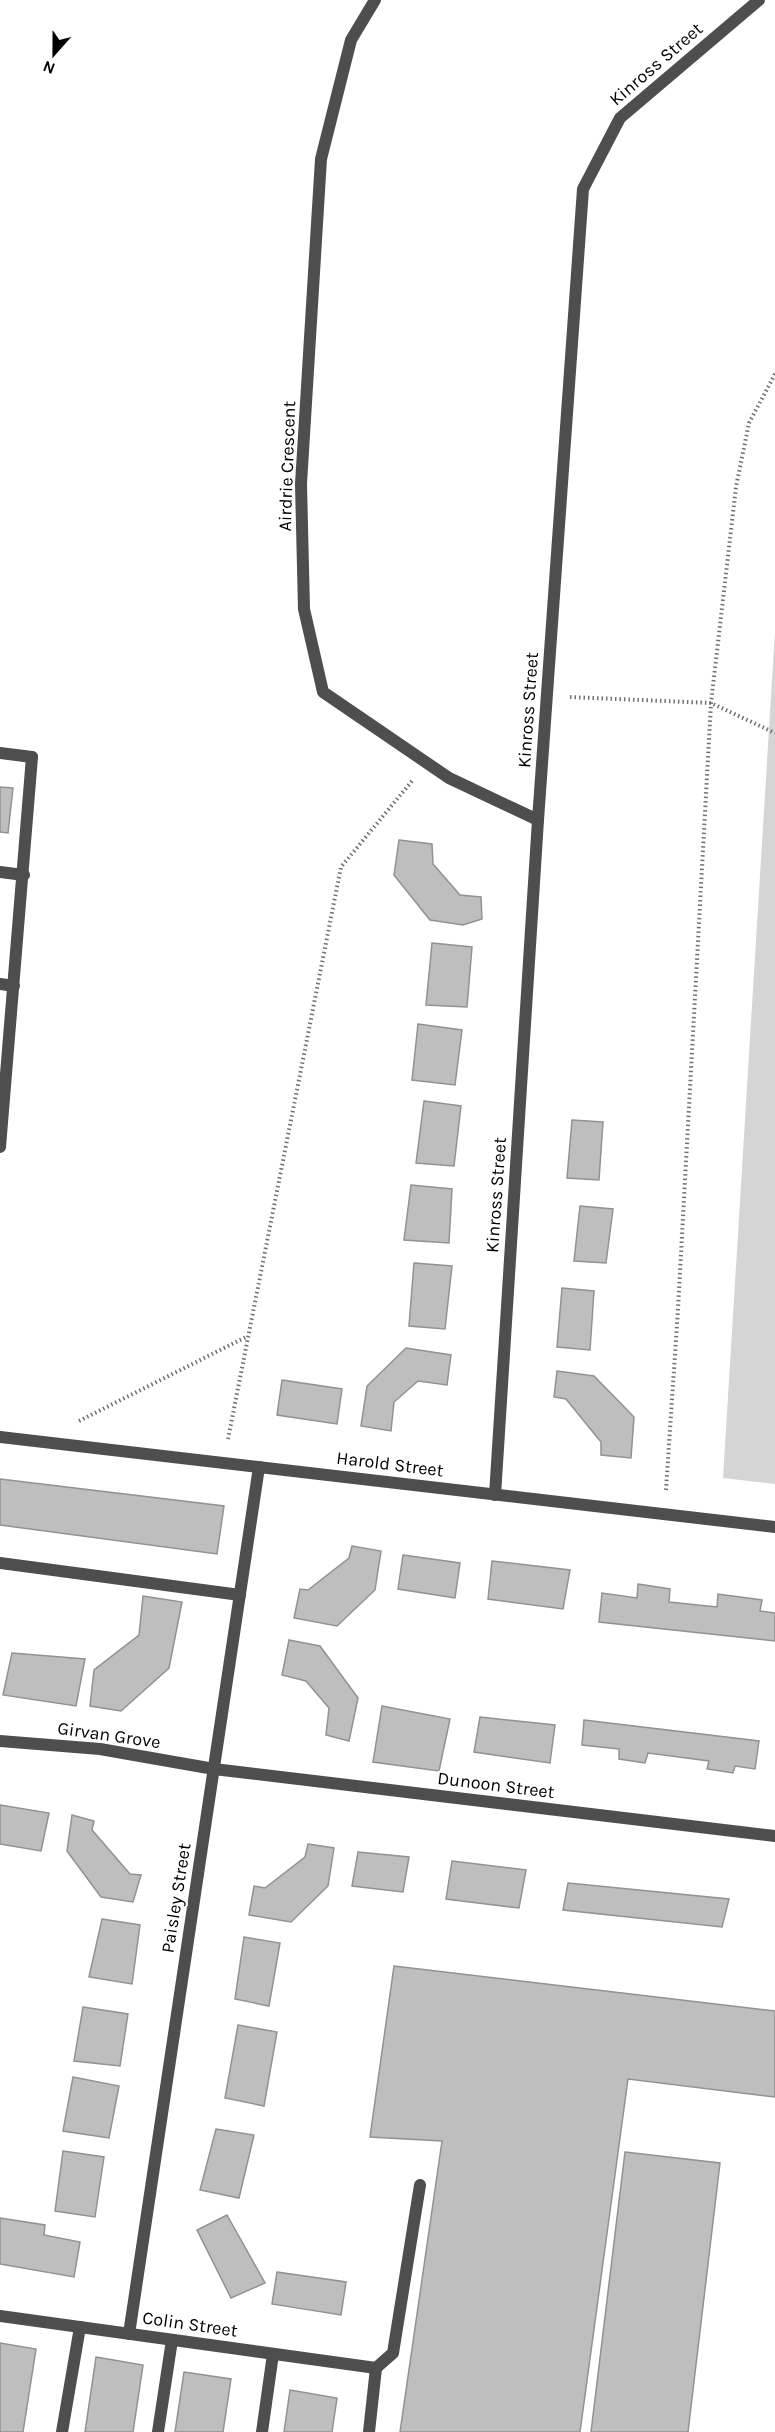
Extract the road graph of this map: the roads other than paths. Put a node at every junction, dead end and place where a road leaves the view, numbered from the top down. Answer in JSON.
{"nodes":[{"id":1,"x":375,"y":0,"type":"edge"},
{"id":2,"x":759,"y":0,"type":"edge"},
{"id":3,"x":0,"y":753,"type":"edge"},
{"id":4,"x":538,"y":819,"type":"junction"},
{"id":5,"x":0,"y":872,"type":"edge"},
{"id":6,"x":24,"y":875,"type":"junction"},
{"id":7,"x":0,"y":984,"type":"edge"},
{"id":8,"x":14,"y":986,"type":"junction"},
{"id":9,"x":0,"y":1147,"type":"edge"},
{"id":10,"x":0,"y":1437,"type":"edge"},
{"id":11,"x":259,"y":1467,"type":"junction"},
{"id":12,"x":495,"y":1495,"type":"junction"},
{"id":13,"x":775,"y":1527,"type":"edge"},
{"id":14,"x":0,"y":1563,"type":"edge"},
{"id":15,"x":240,"y":1595,"type":"junction"},
{"id":16,"x":0,"y":1741,"type":"edge"},
{"id":17,"x":214,"y":1769,"type":"junction"},
{"id":18,"x":775,"y":1836,"type":"edge"},
{"id":19,"x":420,"y":2185,"type":"dead end"},
{"id":20,"x":0,"y":2316,"type":"edge"},
{"id":21,"x":80,"y":2327,"type":"junction"},
{"id":22,"x":129,"y":2334,"type":"junction"},
{"id":23,"x":172,"y":2340,"type":"junction"},
{"id":24,"x":273,"y":2354,"type":"junction"},
{"id":25,"x":376,"y":2367,"type":"junction"},
{"id":26,"x":62,"y":2432,"type":"edge"},
{"id":27,"x":158,"y":2432,"type":"edge"},
{"id":28,"x":262,"y":2432,"type":"edge"},
{"id":29,"x":369,"y":2432,"type":"edge"}],
"edges":[{"from":1,"to":4,"type":"street","name":"Airdrie Crescent"},
{"from":2,"to":4,"type":"street","name":"Kinross Street"},
{"from":3,"to":6,"type":"street"},
{"from":4,"to":12,"type":"street","name":"Kinross Street"},
{"from":5,"to":6,"type":"street"},
{"from":6,"to":8,"type":"street"},
{"from":7,"to":8,"type":"street"},
{"from":8,"to":9,"type":"street"},
{"from":10,"to":11,"type":"street","name":"Harold Street"},
{"from":11,"to":12,"type":"street","name":"Harold Street"},
{"from":11,"to":15,"type":"street","name":"Paisley Street"},
{"from":12,"to":13,"type":"street","name":"Harold Street"},
{"from":14,"to":15,"type":"street"},
{"from":15,"to":17,"type":"street","name":"Paisley Street"},
{"from":16,"to":17,"type":"street","name":"Girvan Grove"},
{"from":17,"to":18,"type":"street","name":"Dunoon Street"},
{"from":17,"to":22,"type":"street","name":"Paisley Street"},
{"from":19,"to":25,"type":"street"},
{"from":20,"to":21,"type":"street","name":"Colin Street"},
{"from":21,"to":22,"type":"street","name":"Colin Street"},
{"from":21,"to":26,"type":"street"},
{"from":22,"to":23,"type":"street","name":"Colin Street"},
{"from":23,"to":24,"type":"street","name":"Colin Street"},
{"from":23,"to":27,"type":"street"},
{"from":24,"to":25,"type":"street","name":"Colin Street"},
{"from":24,"to":28,"type":"street"},
{"from":25,"to":29,"type":"street"}]}
